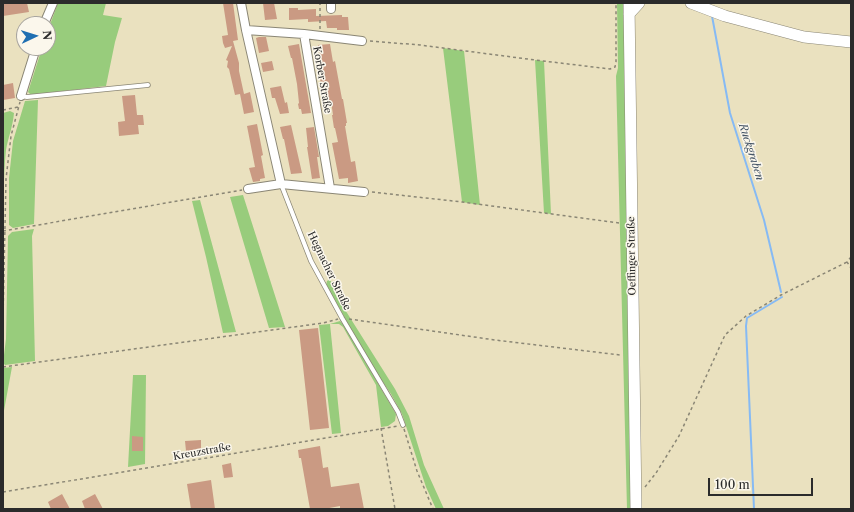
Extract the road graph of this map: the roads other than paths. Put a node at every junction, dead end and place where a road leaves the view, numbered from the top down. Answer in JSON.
{"nodes":[{"id":1,"x":53,"y":3,"type":"edge"},
{"id":2,"x":241,"y":3,"type":"edge"},
{"id":3,"x":638,"y":3,"type":"edge"},
{"id":4,"x":691,"y":3,"type":"edge"},
{"id":5,"x":629,"y":9,"type":"edge"},
{"id":6,"x":47,"y":16,"type":"edge"},
{"id":7,"x":246,"y":30,"type":"junction"},
{"id":8,"x":304,"y":34,"type":"junction"},
{"id":9,"x":362,"y":41,"type":"road end"},
{"id":10,"x":851,"y":42,"type":"edge"},
{"id":11,"x":34,"y":56,"type":"edge"},
{"id":12,"x":148,"y":85,"type":"dead end"},
{"id":13,"x":21,"y":96,"type":"joint"},
{"id":14,"x":281,"y":184,"type":"junction"},
{"id":15,"x":330,"y":188,"type":"junction"},
{"id":16,"x":248,"y":189,"type":"road end"},
{"id":17,"x":364,"y":192,"type":"road end"},
{"id":18,"x":403,"y":425,"type":"road end"},
{"id":19,"x":636,"y":509,"type":"edge"}],
"edges":[{"from":1,"to":6,"type":"street"},
{"from":2,"to":7,"type":"street","name":"Hegnacher Straße"},
{"from":3,"to":5,"type":"main road"},
{"from":4,"to":10,"type":"main road"},
{"from":5,"to":19,"type":"main road","name":"Oeffinger Straße"},
{"from":7,"to":8,"type":"street","name":"Korber Straße"},
{"from":7,"to":14,"type":"street","name":"Hegnacher Straße"},
{"from":8,"to":9,"type":"street"},
{"from":8,"to":15,"type":"street","name":"Korber Straße"},
{"from":11,"to":13,"type":"street"},
{"from":12,"to":13,"type":"lane"},
{"from":14,"to":15,"type":"street"},
{"from":14,"to":16,"type":"street"},
{"from":14,"to":18,"type":"lane","name":"Hegnacher Straße"},
{"from":15,"to":17,"type":"street"}]}
